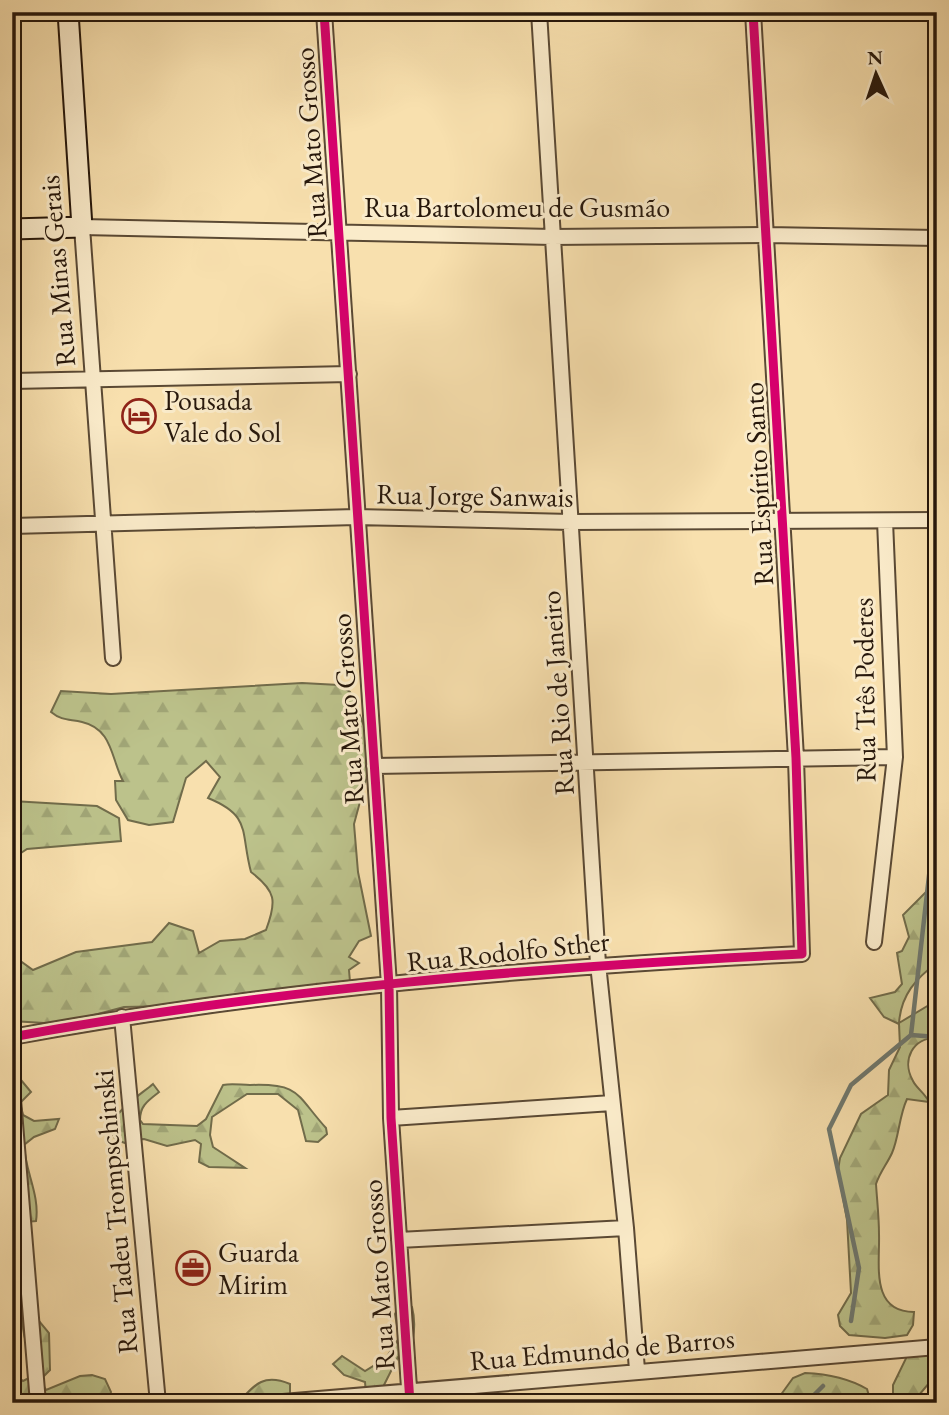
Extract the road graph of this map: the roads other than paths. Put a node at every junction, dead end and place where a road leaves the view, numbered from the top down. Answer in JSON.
{"nodes":[{"id":1,"x":68,"y":12,"type":"edge"},
{"id":2,"x":324,"y":12,"type":"edge"},
{"id":3,"x":540,"y":12,"type":"edge"},
{"id":4,"x":753,"y":12,"type":"edge"},
{"id":5,"x":82,"y":227,"type":"junction"},
{"id":6,"x":12,"y":229,"type":"edge"},
{"id":7,"x":339,"y":234,"type":"junction"},
{"id":8,"x":767,"y":234,"type":"junction"},
{"id":9,"x":552,"y":237,"type":"junction"},
{"id":10,"x":937,"y":238,"type":"edge"},
{"id":11,"x":349,"y":374,"type":"junction"},
{"id":12,"x":94,"y":380,"type":"junction"},
{"id":13,"x":12,"y":381,"type":"edge"},
{"id":14,"x":356,"y":517,"type":"junction"},
{"id":15,"x":937,"y":520,"type":"edge"},
{"id":16,"x":782,"y":521,"type":"junction"},
{"id":17,"x":885,"y":521,"type":"junction"},
{"id":18,"x":571,"y":522,"type":"junction"},
{"id":19,"x":101,"y":525,"type":"junction"},
{"id":20,"x":12,"y":526,"type":"edge"},
{"id":21,"x":113,"y":658,"type":"dead end"},
{"id":22,"x":895,"y":757,"type":"junction"},
{"id":23,"x":796,"y":758,"type":"junction"},
{"id":24,"x":586,"y":761,"type":"junction"},
{"id":25,"x":374,"y":766,"type":"junction"},
{"id":26,"x":874,"y":942,"type":"dead end"},
{"id":27,"x":802,"y":954,"type":"joint"},
{"id":28,"x":598,"y":964,"type":"junction"},
{"id":29,"x":389,"y":985,"type":"junction"},
{"id":30,"x":122,"y":1017,"type":"junction"},
{"id":31,"x":12,"y":1037,"type":"edge"},
{"id":32,"x":12,"y":1087,"type":"edge"},
{"id":33,"x":612,"y":1103,"type":"junction"},
{"id":34,"x":391,"y":1118,"type":"junction"},
{"id":35,"x":626,"y":1228,"type":"junction"},
{"id":36,"x":399,"y":1240,"type":"junction"},
{"id":37,"x":937,"y":1347,"type":"edge"},
{"id":38,"x":637,"y":1370,"type":"junction"},
{"id":39,"x":409,"y":1397,"type":"edge"},
{"id":40,"x":37,"y":1403,"type":"edge"},
{"id":41,"x":158,"y":1403,"type":"edge"},
{"id":42,"x":271,"y":1403,"type":"edge"}],
"edges":[{"from":1,"to":5,"type":"main road","name":"Rua Minas Gerais"},
{"from":2,"to":7,"type":"street","name":"Rua Mato Grosso"},
{"from":3,"to":9,"type":"street","name":"Rua Rio de Janeiro"},
{"from":4,"to":8,"type":"street","name":"Rua Espírito Santo"},
{"from":5,"to":6,"type":"main road","name":"Rua Bartolomeu de Gusmão"},
{"from":5,"to":7,"type":"street","name":"Rua Bartolomeu de Gusmão"},
{"from":5,"to":12,"type":"street","name":"Rua Minas Gerais"},
{"from":7,"to":9,"type":"street","name":"Rua Bartolomeu de Gusmão"},
{"from":7,"to":11,"type":"street","name":"Rua Mato Grosso"},
{"from":8,"to":9,"type":"street","name":"Rua Bartolomeu de Gusmão"},
{"from":8,"to":10,"type":"street","name":"Rua Bartolomeu de Gusmão"},
{"from":8,"to":16,"type":"street","name":"Rua Espírito Santo"},
{"from":9,"to":18,"type":"street","name":"Rua Rio de Janeiro"},
{"from":11,"to":12,"type":"street"},
{"from":11,"to":14,"type":"street","name":"Rua Mato Grosso"},
{"from":12,"to":13,"type":"street"},
{"from":12,"to":19,"type":"street","name":"Rua Minas Gerais"},
{"from":14,"to":18,"type":"street","name":"Rua Jorge Sanwais"},
{"from":14,"to":19,"type":"street","name":"Rua Jorge Sanwais"},
{"from":14,"to":25,"type":"street","name":"Rua Mato Grosso"},
{"from":15,"to":17,"type":"street","name":"Rua Jorge Sanwais"},
{"from":16,"to":17,"type":"street","name":"Rua Jorge Sanwais"},
{"from":16,"to":18,"type":"street","name":"Rua Jorge Sanwais"},
{"from":16,"to":23,"type":"street","name":"Rua Espírito Santo"},
{"from":17,"to":22,"type":"street","name":"Rua Três Poderes"},
{"from":18,"to":24,"type":"street","name":"Rua Rio de Janeiro"},
{"from":19,"to":20,"type":"street","name":"Rua Jorge Sanwais"},
{"from":19,"to":21,"type":"street","name":"Rua Minas Gerais"},
{"from":22,"to":23,"type":"street"},
{"from":22,"to":26,"type":"street","name":"Rua Três Poderes"},
{"from":23,"to":24,"type":"street"},
{"from":23,"to":27,"type":"street","name":"Rua Espírito Santo"},
{"from":24,"to":25,"type":"street"},
{"from":24,"to":28,"type":"street","name":"Rua Rio de Janeiro"},
{"from":25,"to":29,"type":"street","name":"Rua Mato Grosso"},
{"from":27,"to":28,"type":"street","name":"Rua Rodolfo Sther"},
{"from":28,"to":29,"type":"street","name":"Rua Rodolfo Sther"},
{"from":28,"to":33,"type":"street","name":"Rua Rio de Janeiro"},
{"from":29,"to":30,"type":"street","name":"Rua Rodolfo Sther"},
{"from":29,"to":34,"type":"street","name":"Rua Mato Grosso"},
{"from":30,"to":31,"type":"street","name":"Rua Rodolfo Sther"},
{"from":30,"to":41,"type":"street","name":"Rua Tadeu Trompschinski"},
{"from":32,"to":40,"type":"street"},
{"from":33,"to":34,"type":"street"},
{"from":33,"to":35,"type":"street","name":"Rua Rio de Janeiro"},
{"from":34,"to":36,"type":"street","name":"Rua Mato Grosso"},
{"from":35,"to":36,"type":"street"},
{"from":35,"to":38,"type":"street","name":"Rua Rio de Janeiro"},
{"from":36,"to":39,"type":"street","name":"Rua Mato Grosso"},
{"from":37,"to":38,"type":"street","name":"Rua Edmundo de Barros"},
{"from":38,"to":39,"type":"street","name":"Rua Edmundo de Barros"},
{"from":39,"to":42,"type":"street","name":"Rua Edmundo de Barros"}]}
